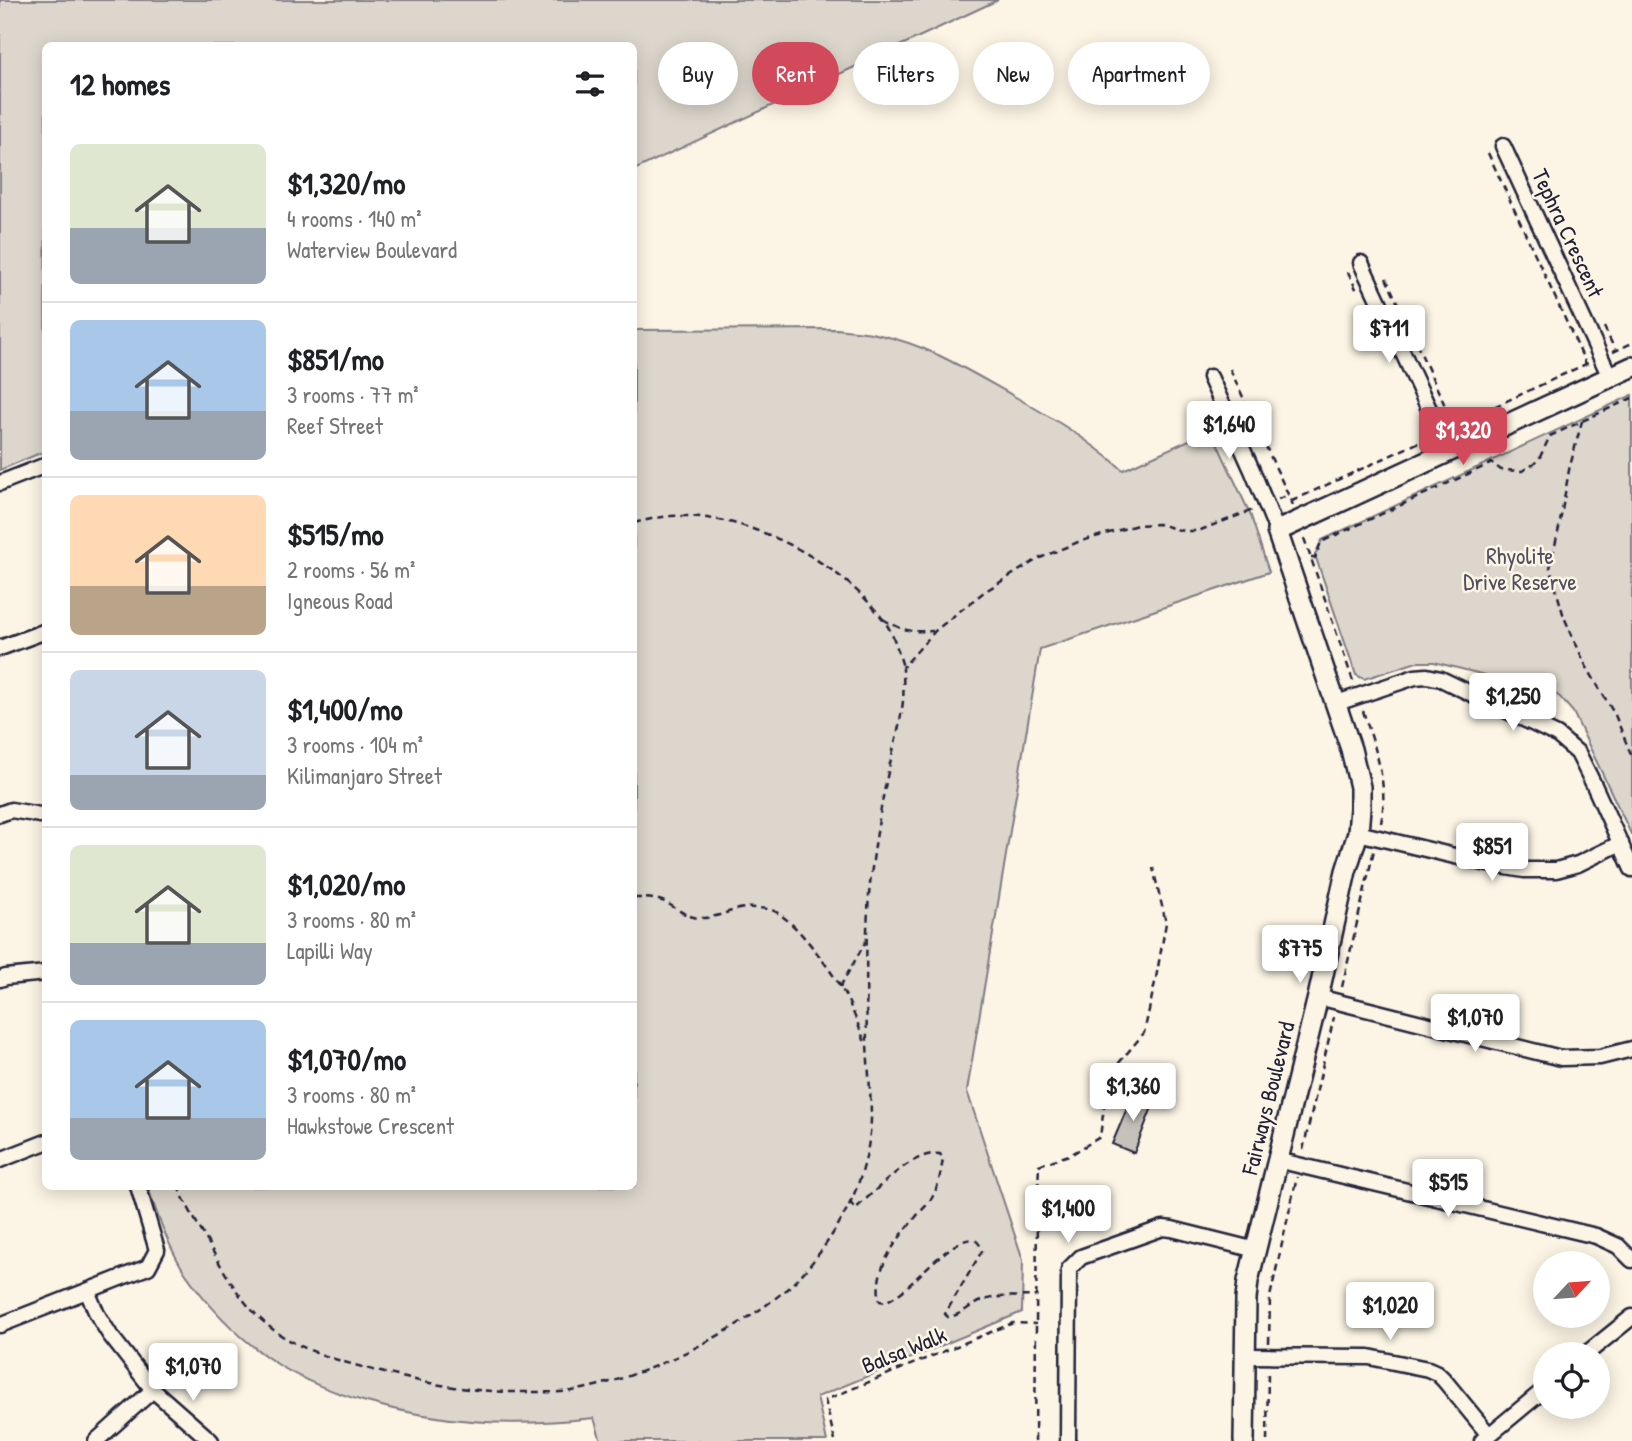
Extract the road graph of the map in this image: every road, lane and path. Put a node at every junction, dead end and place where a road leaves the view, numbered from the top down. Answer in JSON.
{"nodes":[{"id":1,"x":1503,"y":146,"type":"dead end"},
{"id":2,"x":1488,"y":153,"type":"dead end"},
{"id":3,"x":1361,"y":263,"type":"dead end"},
{"id":4,"x":1381,"y":268,"type":"dead end"},
{"id":5,"x":1632,"y":343,"type":"edge"},
{"id":6,"x":1601,"y":358,"type":"junction"},
{"id":7,"x":1586,"y":364,"type":"junction"},
{"id":8,"x":1632,"y":367,"type":"edge"},
{"id":9,"x":1230,"y":369,"type":"dead end"},
{"id":10,"x":1210,"y":377,"type":"dead end"},
{"id":11,"x":1610,"y":377,"type":"junction"},
{"id":12,"x":1632,"y":398,"type":"edge"},
{"id":13,"x":1582,"y":421,"type":"junction"},
{"id":14,"x":1454,"y":425,"type":"junction"},
{"id":15,"x":1440,"y":432,"type":"junction"},
{"id":16,"x":1450,"y":452,"type":"junction"},
{"id":17,"x":42,"y":467,"type":"edge"},
{"id":18,"x":0,"y":483,"type":"edge"},
{"id":19,"x":1291,"y":501,"type":"junction"},
{"id":20,"x":1247,"y":512,"type":"dead end"},
{"id":21,"x":1299,"y":521,"type":"junction"},
{"id":22,"x":637,"y":522,"type":"edge"},
{"id":23,"x":1277,"y":531,"type":"junction"},
{"id":24,"x":1311,"y":558,"type":"dead end"},
{"id":25,"x":884,"y":619,"type":"junction"},
{"id":26,"x":935,"y":631,"type":"junction"},
{"id":27,"x":42,"y":632,"type":"edge"},
{"id":28,"x":0,"y":648,"type":"edge"},
{"id":29,"x":904,"y":667,"type":"junction"},
{"id":30,"x":1337,"y":703,"type":"junction"},
{"id":31,"x":1632,"y":757,"type":"edge"},
{"id":32,"x":0,"y":814,"type":"edge"},
{"id":33,"x":42,"y":815,"type":"edge"},
{"id":34,"x":1358,"y":833,"type":"junction"},
{"id":35,"x":1621,"y":843,"type":"junction"},
{"id":36,"x":1153,"y":868,"type":"dead end"},
{"id":37,"x":1632,"y":869,"type":"edge"},
{"id":38,"x":637,"y":898,"type":"edge"},
{"id":39,"x":867,"y":938,"type":"junction"},
{"id":40,"x":42,"y":973,"type":"edge"},
{"id":41,"x":0,"y":979,"type":"edge"},
{"id":42,"x":840,"y":987,"type":"junction"},
{"id":43,"x":1318,"y":997,"type":"junction"},
{"id":44,"x":867,"y":1048,"type":"junction"},
{"id":45,"x":1632,"y":1049,"type":"edge"},
{"id":46,"x":42,"y":1144,"type":"edge"},
{"id":47,"x":0,"y":1160,"type":"edge"},
{"id":48,"x":1277,"y":1160,"type":"junction"},
{"id":49,"x":139,"y":1190,"type":"edge"},
{"id":50,"x":180,"y":1190,"type":"edge"},
{"id":51,"x":850,"y":1202,"type":"junction"},
{"id":52,"x":1256,"y":1250,"type":"junction"},
{"id":53,"x":1632,"y":1260,"type":"edge"},
{"id":54,"x":88,"y":1292,"type":"junction"},
{"id":55,"x":1037,"y":1296,"type":"junction"},
{"id":56,"x":1632,"y":1317,"type":"edge"},
{"id":57,"x":1036,"y":1324,"type":"junction"},
{"id":58,"x":0,"y":1325,"type":"edge"},
{"id":59,"x":1601,"y":1342,"type":"edge"},
{"id":60,"x":1245,"y":1356,"type":"junction"},
{"id":61,"x":153,"y":1390,"type":"junction"},
{"id":62,"x":1533,"y":1399,"type":"edge"},
{"id":63,"x":1486,"y":1438,"type":"edge"},
{"id":64,"x":96,"y":1441,"type":"edge"},
{"id":65,"x":211,"y":1441,"type":"edge"},
{"id":66,"x":835,"y":1441,"type":"edge"},
{"id":67,"x":1035,"y":1441,"type":"edge"},
{"id":68,"x":1068,"y":1441,"type":"edge"},
{"id":69,"x":1244,"y":1441,"type":"edge"}],
"edges":[{"from":1,"to":6,"type":"street","name":"Tephra Crescent"},
{"from":2,"to":7,"type":"path"},
{"from":3,"to":15,"type":"street"},
{"from":4,"to":14,"type":"path"},
{"from":5,"to":6,"type":"path"},
{"from":6,"to":7,"type":"path"},
{"from":6,"to":11,"type":"street","name":"Tephra Crescent"},
{"from":7,"to":14,"type":"path"},
{"from":8,"to":11,"type":"street"},
{"from":9,"to":19,"type":"path"},
{"from":10,"to":23,"type":"street","name":"Fairways Boulevard"},
{"from":11,"to":16,"type":"street"},
{"from":12,"to":13,"type":"path"},
{"from":13,"to":24,"type":"path"},
{"from":13,"to":31,"type":"path"},
{"from":14,"to":15,"type":"path"},
{"from":15,"to":16,"type":"street"},
{"from":15,"to":19,"type":"path"},
{"from":16,"to":21,"type":"street"},
{"from":17,"to":18,"type":"street"},
{"from":19,"to":21,"type":"path"},
{"from":20,"to":26,"type":"path"},
{"from":21,"to":23,"type":"street"},
{"from":22,"to":25,"type":"path"},
{"from":23,"to":30,"type":"street","name":"Fairways Boulevard"},
{"from":25,"to":26,"type":"path"},
{"from":25,"to":29,"type":"path"},
{"from":26,"to":29,"type":"path"},
{"from":27,"to":28,"type":"street"},
{"from":29,"to":39,"type":"path"},
{"from":30,"to":34,"type":"street","name":"Fairways Boulevard"},
{"from":30,"to":35,"type":"street"},
{"from":32,"to":33,"type":"street"},
{"from":34,"to":35,"type":"street"},
{"from":34,"to":43,"type":"street","name":"Fairways Boulevard"},
{"from":35,"to":37,"type":"street"},
{"from":36,"to":55,"type":"path"},
{"from":38,"to":42,"type":"path"},
{"from":39,"to":42,"type":"path"},
{"from":39,"to":44,"type":"path"},
{"from":40,"to":41,"type":"street"},
{"from":42,"to":44,"type":"path"},
{"from":43,"to":45,"type":"street"},
{"from":43,"to":48,"type":"street","name":"Fairways Boulevard"},
{"from":44,"to":51,"type":"path"},
{"from":46,"to":47,"type":"street"},
{"from":48,"to":52,"type":"street","name":"Fairways Boulevard"},
{"from":48,"to":53,"type":"street"},
{"from":49,"to":54,"type":"street"},
{"from":50,"to":51,"type":"path"},
{"from":51,"to":55,"type":"path"},
{"from":52,"to":60,"type":"street","name":"Fairways Boulevard"},
{"from":52,"to":68,"type":"street"},
{"from":54,"to":58,"type":"street"},
{"from":54,"to":61,"type":"street"},
{"from":55,"to":57,"type":"path"},
{"from":56,"to":59,"type":"street"},
{"from":57,"to":66,"type":"path","name":"Balsa Walk"},
{"from":57,"to":67,"type":"path"},
{"from":60,"to":63,"type":"street"},
{"from":60,"to":69,"type":"street","name":"Fairways Boulevard"},
{"from":61,"to":64,"type":"street"},
{"from":61,"to":65,"type":"street"},
{"from":62,"to":63,"type":"street"}]}
